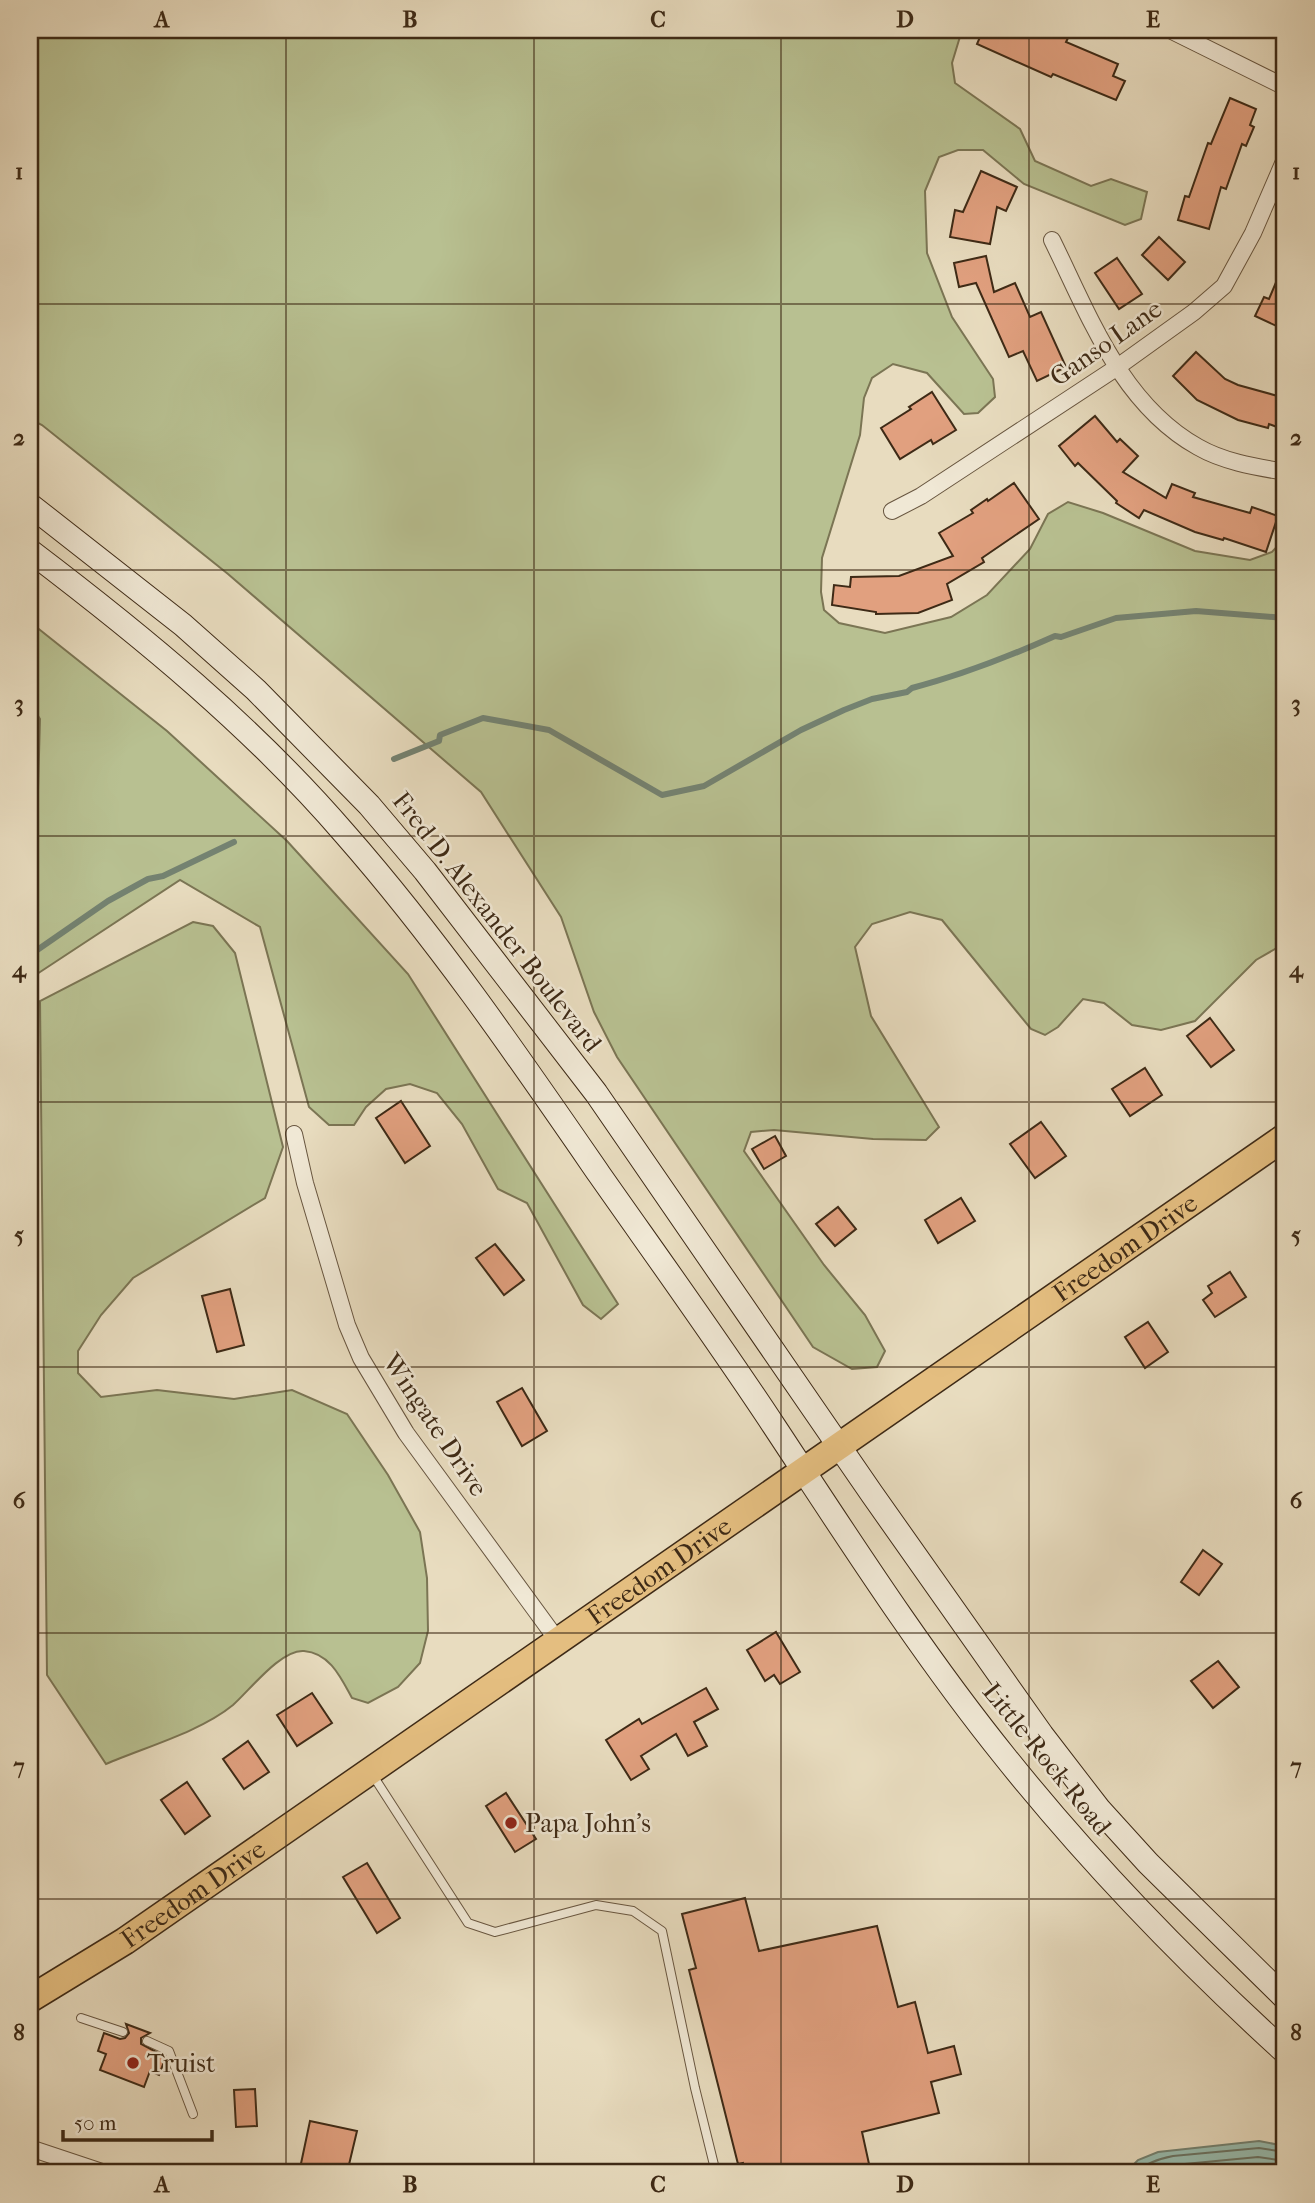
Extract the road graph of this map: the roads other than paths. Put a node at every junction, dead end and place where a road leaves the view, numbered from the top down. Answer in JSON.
{"nodes":[{"id":1,"x":1170,"y":30,"type":"edge"},
{"id":2,"x":1285,"y":87,"type":"edge"},
{"id":3,"x":1285,"y":159,"type":"edge"},
{"id":4,"x":1052,"y":240,"type":"dead end"},
{"id":5,"x":1116,"y":368,"type":"junction"},
{"id":6,"x":1285,"y":472,"type":"edge"},
{"id":7,"x":30,"y":505,"type":"edge"},
{"id":8,"x":892,"y":511,"type":"dead end"},
{"id":9,"x":30,"y":551,"type":"edge"},
{"id":10,"x":294,"y":1134,"type":"dead end"},
{"id":11,"x":1285,"y":1137,"type":"edge"},
{"id":12,"x":840,"y":1446,"type":"junction"},
{"id":13,"x":803,"y":1471,"type":"junction"},
{"id":14,"x":558,"y":1641,"type":"junction"},
{"id":15,"x":370,"y":1771,"type":"junction"},
{"id":16,"x":1285,"y":1998,"type":"edge"},
{"id":17,"x":30,"y":1999,"type":"edge"},
{"id":18,"x":81,"y":2018,"type":"dead end"},
{"id":19,"x":123,"y":2032,"type":"dead end"},
{"id":20,"x":147,"y":2041,"type":"dead end"},
{"id":21,"x":1285,"y":2052,"type":"edge"},
{"id":22,"x":193,"y":2114,"type":"dead end"},
{"id":23,"x":30,"y":2148,"type":"edge"},
{"id":24,"x":105,"y":2173,"type":"edge"},
{"id":25,"x":716,"y":2173,"type":"edge"}],
"edges":[{"from":1,"to":2,"type":"street"},
{"from":3,"to":5,"type":"street","name":"Ganso Lane"},
{"from":4,"to":5,"type":"street"},
{"from":5,"to":6,"type":"street"},
{"from":5,"to":8,"type":"street","name":"Ganso Lane"},
{"from":7,"to":12,"type":"main road","name":"Fred D. Alexander Boulevard"},
{"from":9,"to":13,"type":"main road"},
{"from":10,"to":14,"type":"street","name":"Wingate Drive"},
{"from":11,"to":12,"type":"main road","name":"Freedom Drive"},
{"from":12,"to":13,"type":"main road","name":"Freedom Drive"},
{"from":12,"to":16,"type":"main road","name":"Little Rock Road"},
{"from":13,"to":14,"type":"main road","name":"Freedom Drive"},
{"from":13,"to":21,"type":"main road","name":"Little Rock Road"},
{"from":14,"to":15,"type":"main road","name":"Freedom Drive"},
{"from":15,"to":17,"type":"main road","name":"Freedom Drive"},
{"from":15,"to":25,"type":"lane"},
{"from":18,"to":19,"type":"lane"},
{"from":20,"to":22,"type":"lane"},
{"from":23,"to":24,"type":"street"}]}
